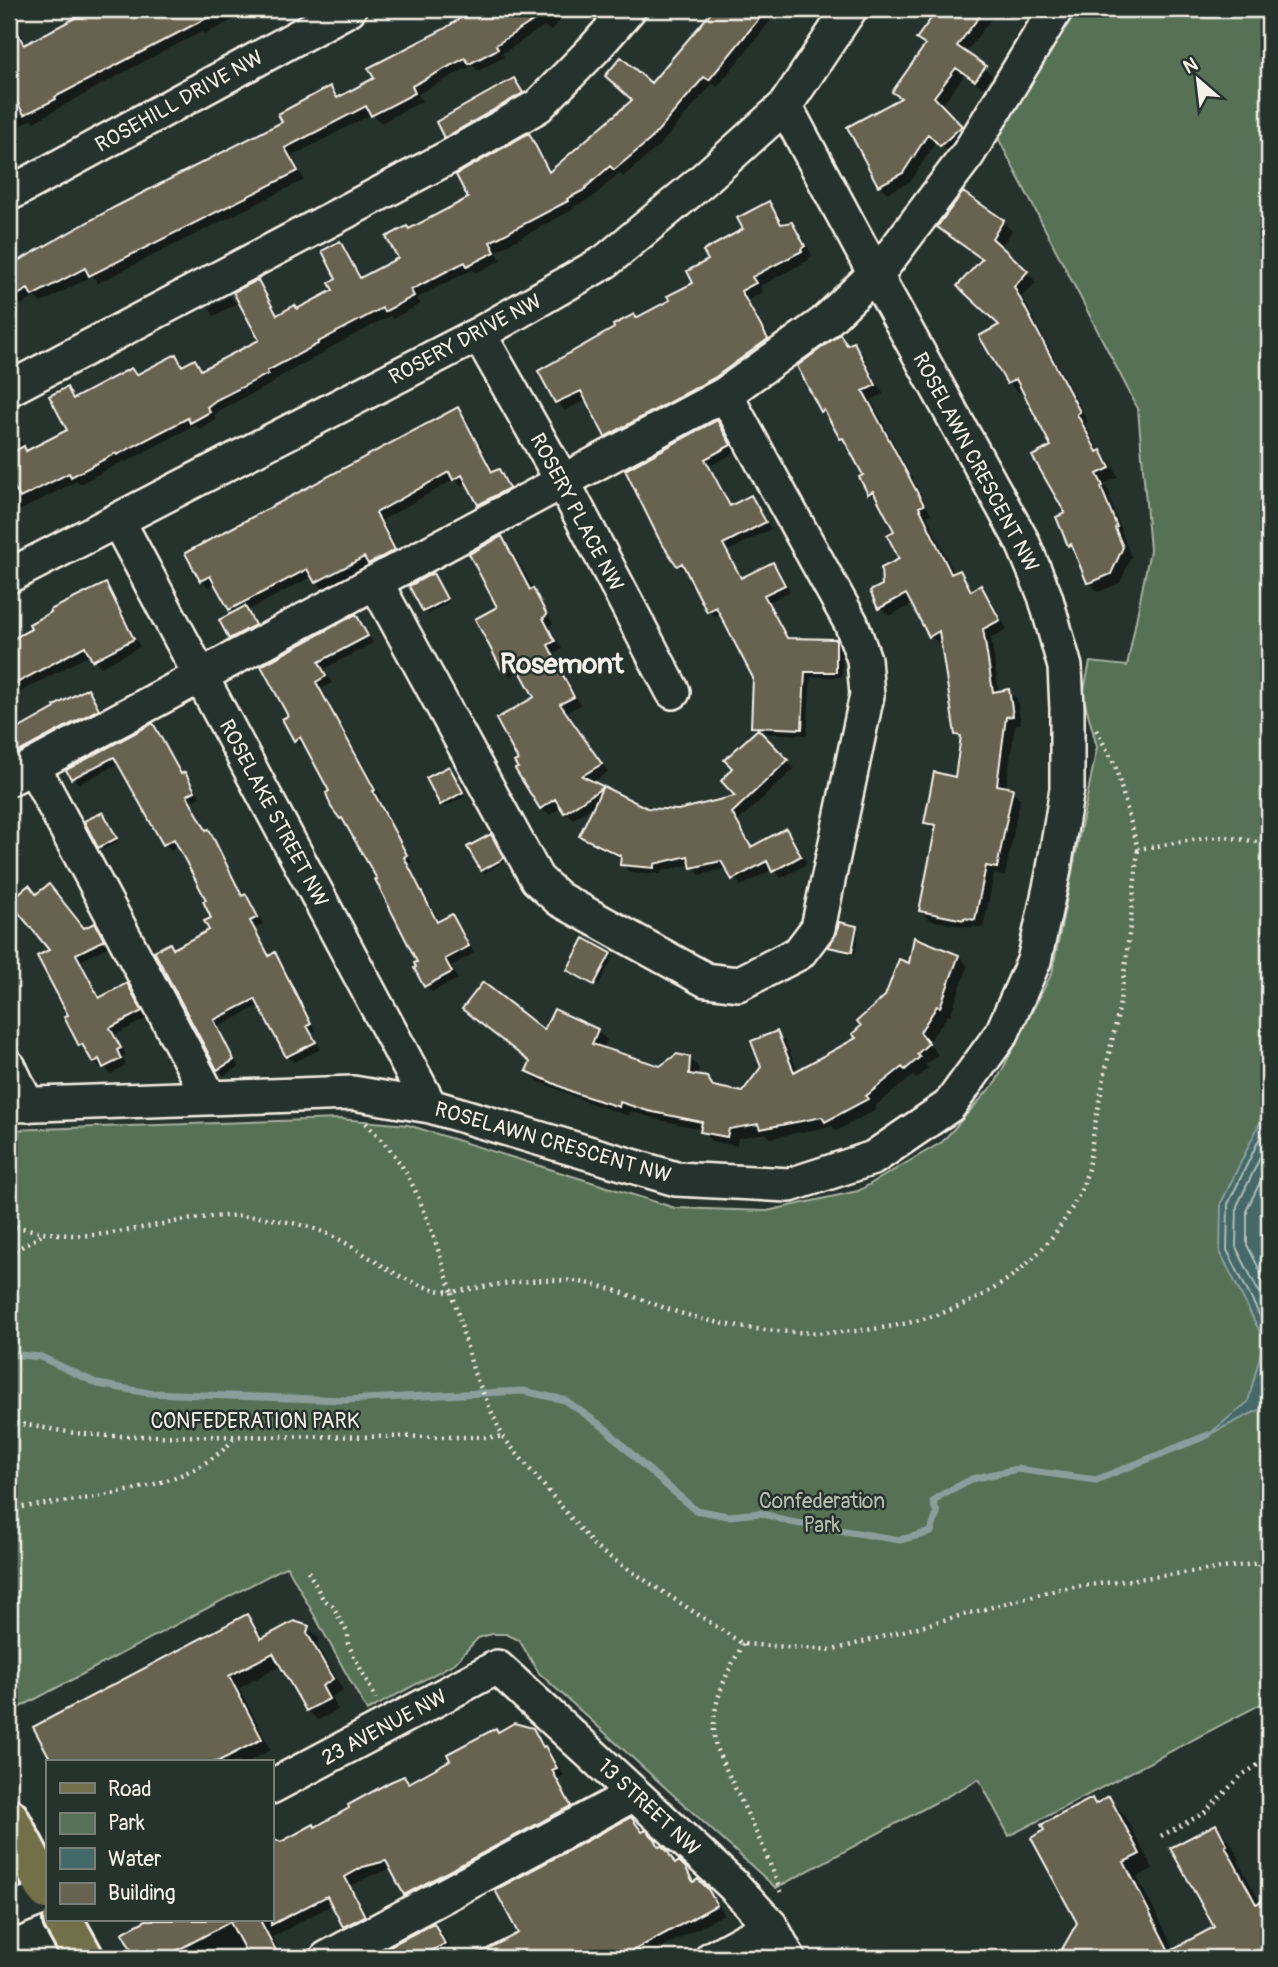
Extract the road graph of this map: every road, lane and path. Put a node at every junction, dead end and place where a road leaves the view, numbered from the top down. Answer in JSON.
{"nodes":[{"id":1,"x":349,"y":9,"type":"edge"},
{"id":2,"x":629,"y":9,"type":"edge"},
{"id":3,"x":850,"y":9,"type":"edge"},
{"id":4,"x":1055,"y":9,"type":"edge"},
{"id":5,"x":785,"y":106,"type":"junction"},
{"id":6,"x":9,"y":194,"type":"edge"},
{"id":7,"x":874,"y":274,"type":"junction"},
{"id":8,"x":479,"y":334,"type":"junction"},
{"id":9,"x":9,"y":389,"type":"edge"},
{"id":10,"x":725,"y":394,"type":"junction"},
{"id":11,"x":563,"y":482,"type":"junction"},
{"id":12,"x":118,"y":521,"type":"junction"},
{"id":13,"x":9,"y":576,"type":"edge"},
{"id":14,"x":376,"y":583,"type":"junction"},
{"id":15,"x":201,"y":675,"type":"junction"},
{"id":16,"x":673,"y":692,"type":"dead end"},
{"id":17,"x":1067,"y":709,"type":"junction"},
{"id":18,"x":21,"y":773,"type":"edge"},
{"id":19,"x":1269,"y":844,"type":"edge"},
{"id":20,"x":9,"y":1067,"type":"edge"},
{"id":21,"x":210,"y":1098,"type":"junction"},
{"id":22,"x":18,"y":1105,"type":"edge"},
{"id":23,"x":430,"y":1106,"type":"junction"},
{"id":24,"x":9,"y":1225,"type":"edge"},
{"id":25,"x":45,"y":1233,"type":"junction"},
{"id":26,"x":9,"y":1254,"type":"edge"},
{"id":27,"x":9,"y":1422,"type":"edge"},
{"id":28,"x":236,"y":1436,"type":"junction"},
{"id":29,"x":503,"y":1437,"type":"junction"},
{"id":30,"x":9,"y":1508,"type":"edge"},
{"id":31,"x":1269,"y":1562,"type":"edge"},
{"id":32,"x":1258,"y":1564,"type":"junction"},
{"id":33,"x":308,"y":1571,"type":"dead end"},
{"id":34,"x":1269,"y":1585,"type":"edge"},
{"id":35,"x":743,"y":1644,"type":"junction"},
{"id":36,"x":497,"y":1667,"type":"joint"},
{"id":37,"x":380,"y":1706,"type":"dead end"},
{"id":38,"x":1269,"y":1758,"type":"edge"},
{"id":39,"x":273,"y":1786,"type":"edge"},
{"id":40,"x":634,"y":1794,"type":"junction"},
{"id":41,"x":9,"y":1818,"type":"edge"},
{"id":42,"x":1161,"y":1836,"type":"dead end"},
{"id":43,"x":46,"y":1888,"type":"edge"},
{"id":44,"x":46,"y":1896,"type":"edge"},
{"id":45,"x":9,"y":1910,"type":"edge"},
{"id":46,"x":778,"y":1916,"type":"junction"},
{"id":47,"x":64,"y":1922,"type":"edge"},
{"id":48,"x":84,"y":1958,"type":"edge"},
{"id":49,"x":327,"y":1958,"type":"edge"},
{"id":50,"x":712,"y":1958,"type":"edge"},
{"id":51,"x":788,"y":1958,"type":"edge"}],
"edges":[{"from":1,"to":6,"type":"street","name":"ROSEHILL DRIVE NW"},
{"from":2,"to":9,"type":"street"},
{"from":3,"to":5,"type":"street","name":"ROSERY DRIVE NW"},
{"from":4,"to":7,"type":"street"},
{"from":5,"to":7,"type":"street","name":"ROSELAWN CRESCENT NW"},
{"from":5,"to":8,"type":"street","name":"ROSERY DRIVE NW"},
{"from":7,"to":10,"type":"street"},
{"from":7,"to":17,"type":"street","name":"ROSELAWN CRESCENT NW"},
{"from":8,"to":11,"type":"street","name":"ROSERY PLACE NW"},
{"from":8,"to":12,"type":"street","name":"ROSERY DRIVE NW"},
{"from":10,"to":11,"type":"street"},
{"from":10,"to":14,"type":"street"},
{"from":11,"to":14,"type":"street"},
{"from":11,"to":16,"type":"street","name":"ROSERY PLACE NW"},
{"from":12,"to":13,"type":"street","name":"ROSERY DRIVE NW"},
{"from":12,"to":15,"type":"street","name":"ROSELAKE STREET NW"},
{"from":14,"to":15,"type":"street"},
{"from":15,"to":18,"type":"street"},
{"from":15,"to":23,"type":"street","name":"ROSELAKE STREET NW"},
{"from":17,"to":19,"type":"path"},
{"from":17,"to":23,"type":"street","name":"ROSELAWN CRESCENT NW"},
{"from":18,"to":21,"type":"street"},
{"from":20,"to":22,"type":"street"},
{"from":21,"to":22,"type":"street","name":"ROSELAWN CRESCENT NW"},
{"from":21,"to":23,"type":"street","name":"ROSELAWN CRESCENT NW"},
{"from":24,"to":25,"type":"path"},
{"from":25,"to":26,"type":"path"},
{"from":25,"to":29,"type":"path"},
{"from":27,"to":28,"type":"path","name":"CONFEDERATION PARK"},
{"from":28,"to":29,"type":"path","name":"CONFEDERATION PARK"},
{"from":28,"to":30,"type":"path"},
{"from":29,"to":35,"type":"path"},
{"from":31,"to":32,"type":"path"},
{"from":32,"to":34,"type":"path"},
{"from":32,"to":35,"type":"path"},
{"from":33,"to":37,"type":"path"},
{"from":35,"to":46,"type":"path"},
{"from":36,"to":39,"type":"street","name":"23 AVENUE NW"},
{"from":36,"to":40,"type":"street","name":"13 STREET NW"},
{"from":38,"to":42,"type":"path"},
{"from":40,"to":46,"type":"street","name":"13 STREET NW"},
{"from":40,"to":49,"type":"street"},
{"from":41,"to":43,"type":"main road"},
{"from":44,"to":45,"type":"street"},
{"from":46,"to":50,"type":"street"},
{"from":46,"to":51,"type":"street","name":"13 STREET NW"},
{"from":47,"to":48,"type":"main road"}]}
